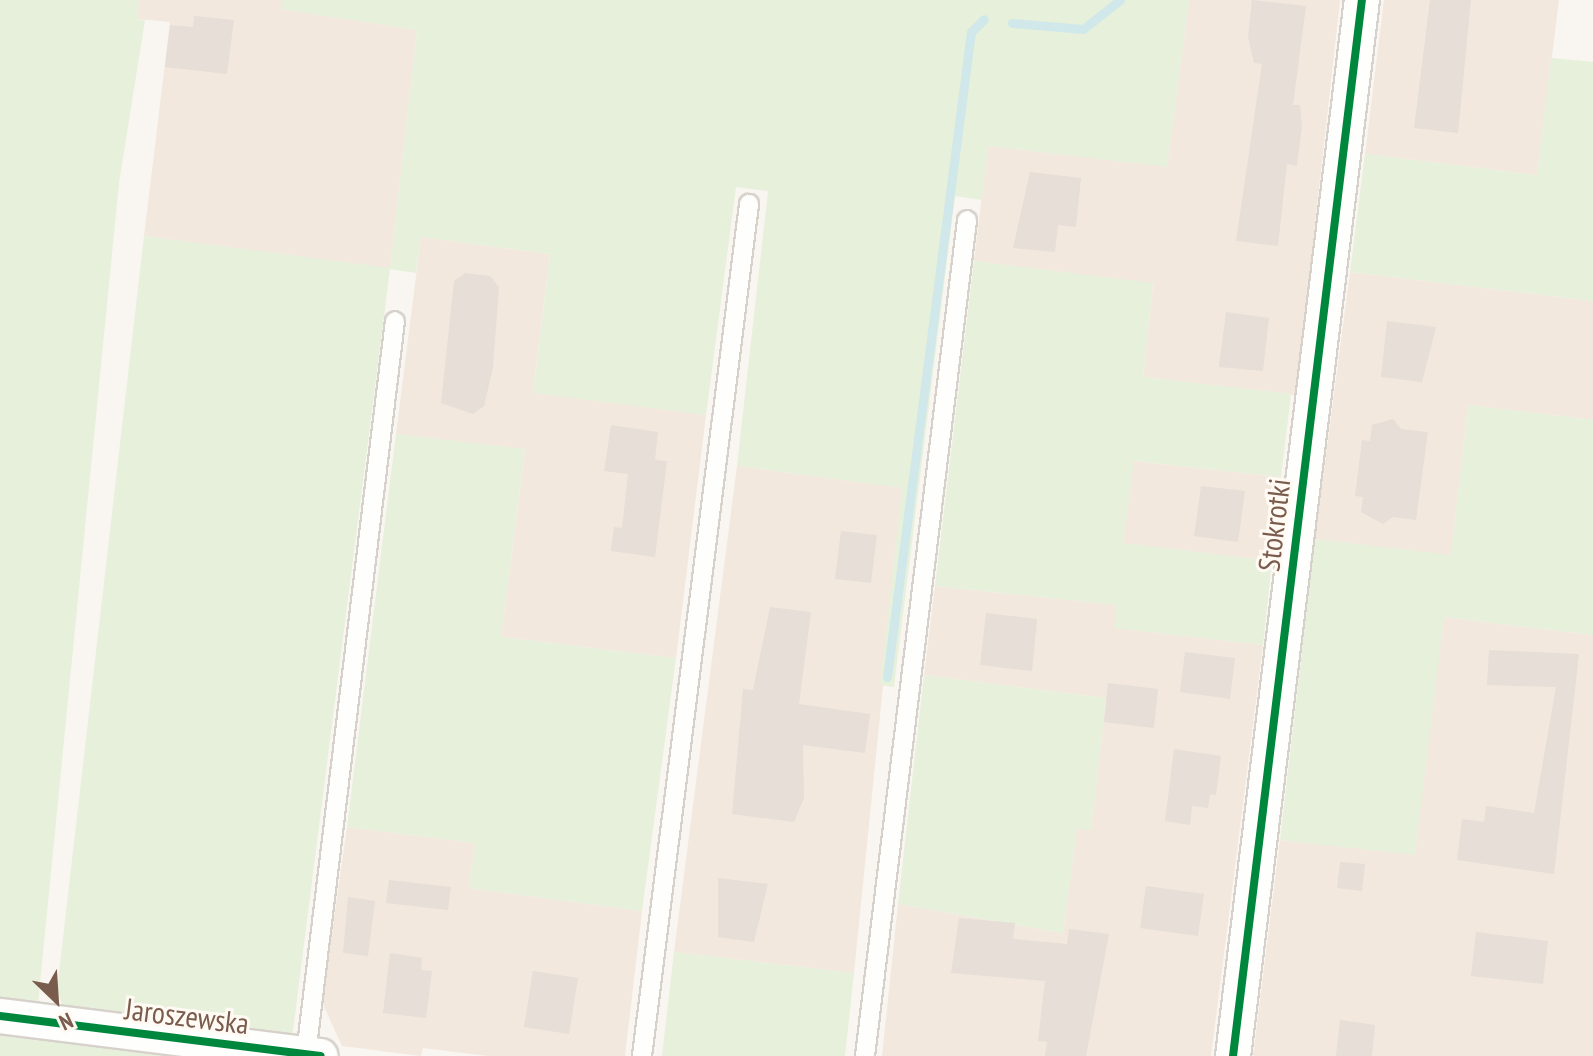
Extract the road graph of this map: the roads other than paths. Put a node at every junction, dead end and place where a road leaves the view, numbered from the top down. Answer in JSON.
{"nodes":[{"id":1,"x":1362,"y":0,"type":"edge"},
{"id":2,"x":749,"y":204,"type":"dead end"},
{"id":3,"x":967,"y":220,"type":"dead end"},
{"id":4,"x":395,"y":321,"type":"dead end"},
{"id":5,"x":0,"y":1016,"type":"edge"},
{"id":6,"x":180,"y":1048,"type":"edge"},
{"id":7,"x":314,"y":1055,"type":"edge"},
{"id":8,"x":642,"y":1056,"type":"edge"},
{"id":9,"x":865,"y":1056,"type":"edge"},
{"id":10,"x":1233,"y":1056,"type":"edge"}],
"edges":[{"from":1,"to":10,"type":"street","name":"Stokrotki"},
{"from":2,"to":8,"type":"lane"},
{"from":3,"to":9,"type":"lane"},
{"from":4,"to":7,"type":"lane"},
{"from":5,"to":6,"type":"street","name":"Jaroszewska"},
{"from":6,"to":7,"type":"street","name":"Jaroszewska"}]}
